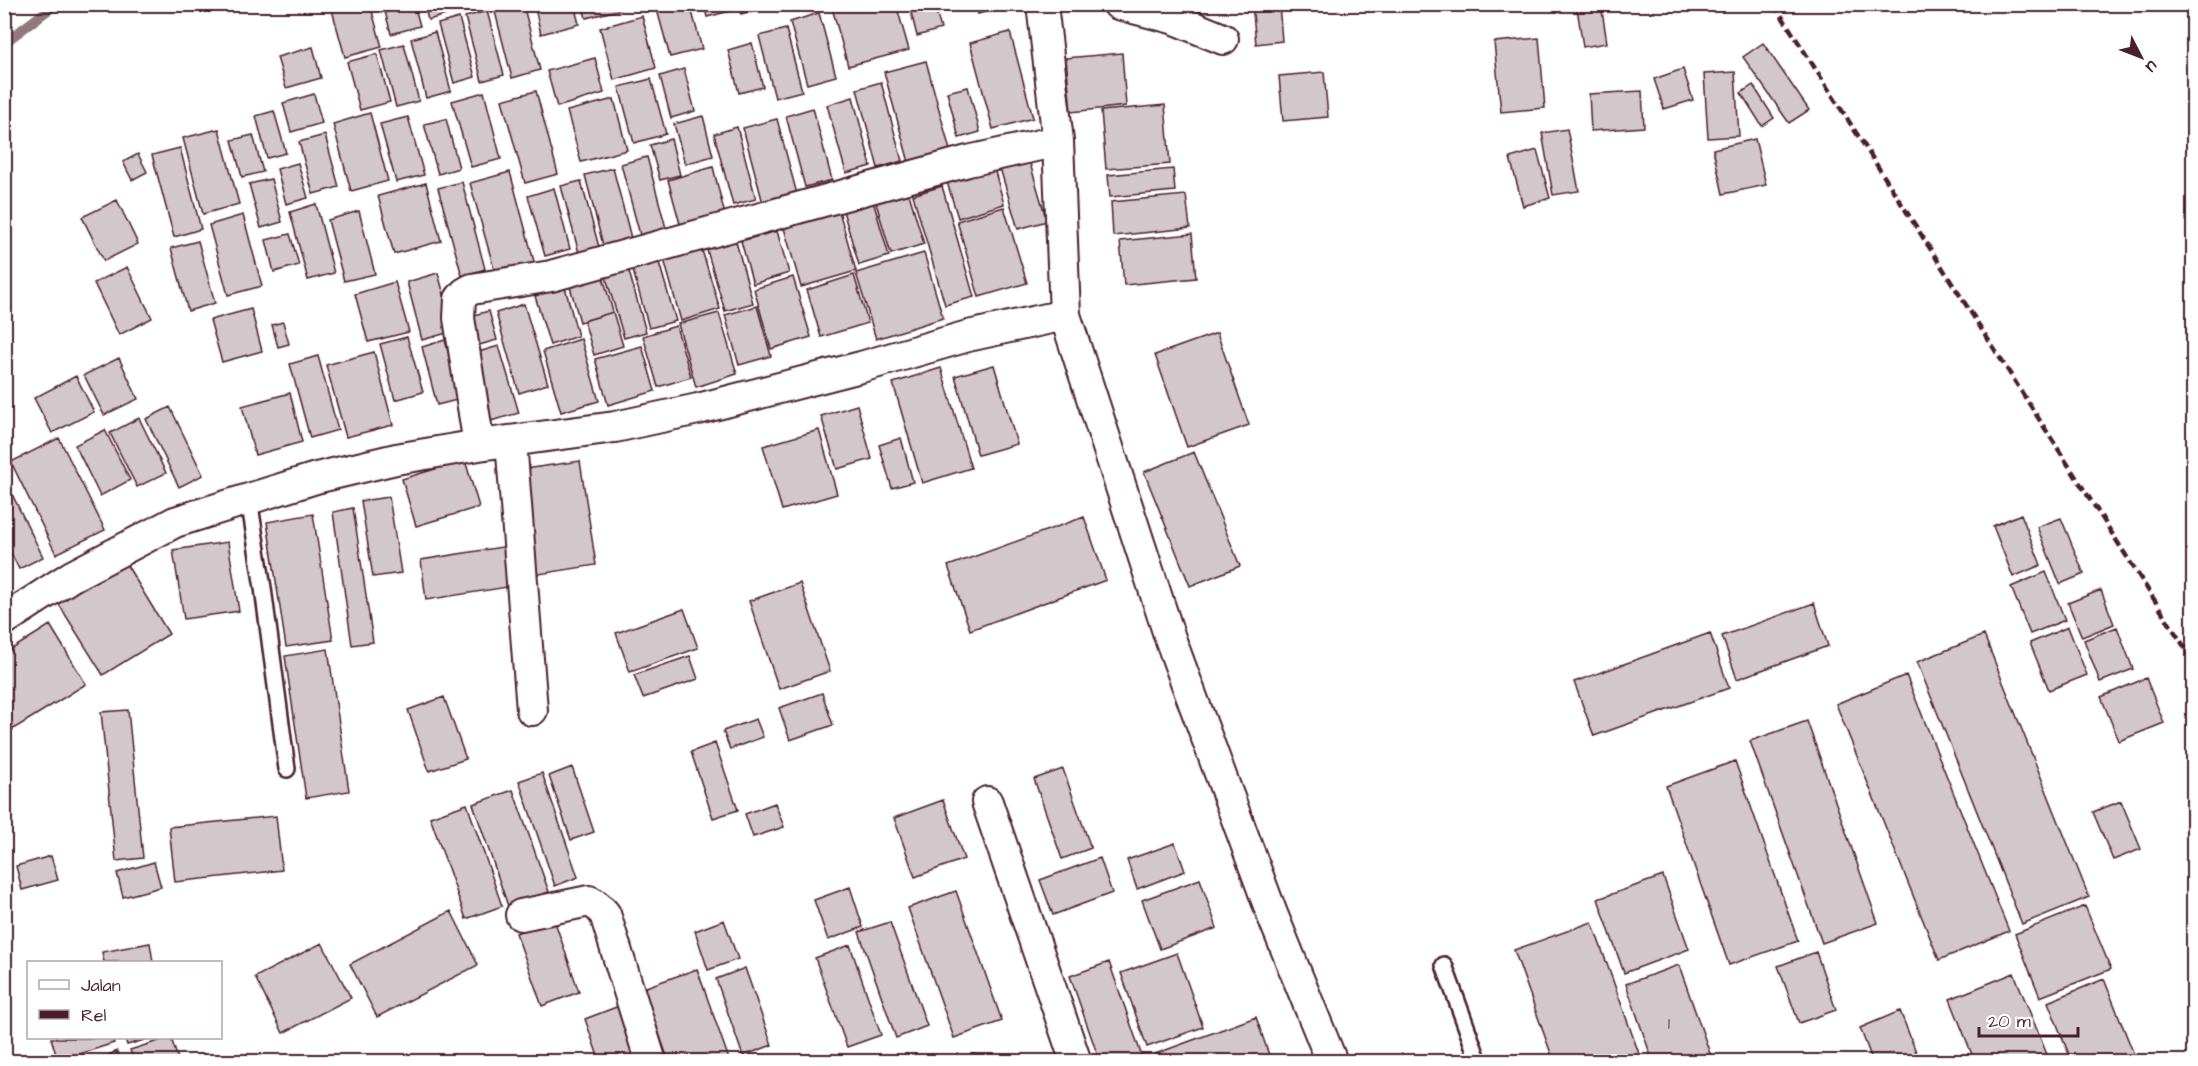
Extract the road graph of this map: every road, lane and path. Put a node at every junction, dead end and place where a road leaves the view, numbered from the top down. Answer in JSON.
{"nodes":[{"id":1,"x":1042,"y":4,"type":"edge"},
{"id":2,"x":1118,"y":4,"type":"edge"},
{"id":3,"x":1222,"y":39,"type":"dead end"},
{"id":4,"x":1058,"y":141,"type":"junction"},
{"id":5,"x":1065,"y":315,"type":"junction"},
{"id":6,"x":511,"y":441,"type":"junction"},
{"id":7,"x":479,"y":445,"type":"junction"},
{"id":8,"x":249,"y":499,"type":"junction"},
{"id":9,"x":4,"y":620,"type":"edge"},
{"id":10,"x":532,"y":710,"type":"dead end"},
{"id":11,"x":287,"y":769,"type":"dead end"},
{"id":12,"x":987,"y":802,"type":"dead end"},
{"id":13,"x":521,"y":915,"type":"dead end"},
{"id":14,"x":1444,"y":964,"type":"dead end"},
{"id":15,"x":651,"y":1062,"type":"edge"},
{"id":16,"x":1076,"y":1062,"type":"edge"},
{"id":17,"x":1332,"y":1062,"type":"edge"},
{"id":18,"x":1479,"y":1062,"type":"edge"}],
"edges":[{"from":1,"to":4,"type":"street"},
{"from":2,"to":3,"type":"street"},
{"from":4,"to":5,"type":"street"},
{"from":4,"to":7,"type":"street"},
{"from":5,"to":6,"type":"street"},
{"from":5,"to":17,"type":"street"},
{"from":6,"to":7,"type":"street"},
{"from":6,"to":10,"type":"street"},
{"from":7,"to":8,"type":"street"},
{"from":8,"to":9,"type":"street"},
{"from":8,"to":11,"type":"lane"},
{"from":12,"to":16,"type":"street"},
{"from":13,"to":15,"type":"street"},
{"from":14,"to":18,"type":"lane"}]}
